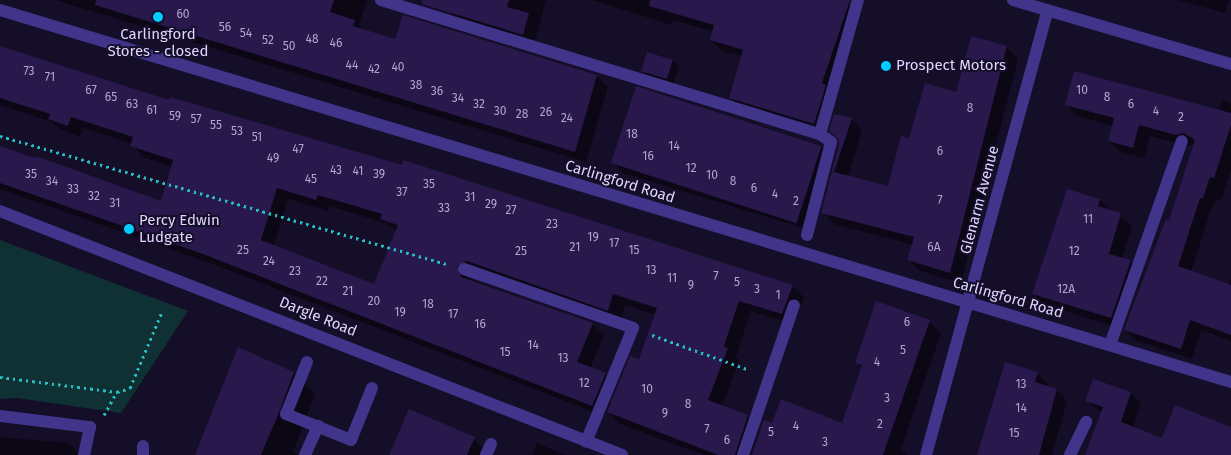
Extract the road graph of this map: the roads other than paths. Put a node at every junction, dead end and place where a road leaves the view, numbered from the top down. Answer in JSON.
{"nodes":[{"id":1,"x":381,"y":0,"type":"edge"},
{"id":2,"x":858,"y":0,"type":"edge"},
{"id":3,"x":1013,"y":0,"type":"edge"},
{"id":4,"x":0,"y":10,"type":"edge"},
{"id":5,"x":1048,"y":10,"type":"junction"},
{"id":6,"x":1231,"y":64,"type":"edge"},
{"id":7,"x":820,"y":134,"type":"junction"},
{"id":8,"x":1182,"y":140,"type":"dead end"},
{"id":9,"x":0,"y":211,"type":"edge"},
{"id":10,"x":807,"y":236,"type":"dead end"},
{"id":11,"x":464,"y":269,"type":"road end"},
{"id":12,"x":969,"y":303,"type":"junction"},
{"id":13,"x":794,"y":304,"type":"dead end"},
{"id":14,"x":1110,"y":345,"type":"junction"},
{"id":15,"x":307,"y":362,"type":"dead end"},
{"id":16,"x":1231,"y":382,"type":"edge"},
{"id":17,"x":372,"y":388,"type":"dead end"},
{"id":18,"x":0,"y":416,"type":"edge"},
{"id":19,"x":1086,"y":422,"type":"dead end"},
{"id":20,"x":318,"y":426,"type":"junction"},
{"id":21,"x":586,"y":442,"type":"junction"},
{"id":22,"x":84,"y":455,"type":"edge"},
{"id":23,"x":305,"y":455,"type":"edge"},
{"id":24,"x":622,"y":455,"type":"edge"},
{"id":25,"x":743,"y":455,"type":"edge"},
{"id":26,"x":926,"y":455,"type":"edge"},
{"id":27,"x":1070,"y":455,"type":"edge"}],
"edges":[{"from":1,"to":7,"type":"street"},
{"from":2,"to":7,"type":"street"},
{"from":3,"to":5,"type":"street"},
{"from":4,"to":12,"type":"street","name":"Carlingford Road"},
{"from":5,"to":6,"type":"street"},
{"from":5,"to":12,"type":"street","name":"Glenarm Avenue"},
{"from":7,"to":10,"type":"street"},
{"from":8,"to":14,"type":"street"},
{"from":9,"to":21,"type":"street","name":"Dargle Road"},
{"from":11,"to":21,"type":"street"},
{"from":12,"to":14,"type":"street","name":"Carlingford Road"},
{"from":12,"to":26,"type":"street","name":"Glenarm Avenue"},
{"from":13,"to":25,"type":"street"},
{"from":14,"to":16,"type":"street","name":"Carlingford Road"},
{"from":15,"to":20,"type":"street"},
{"from":17,"to":20,"type":"street"},
{"from":18,"to":22,"type":"street"},
{"from":19,"to":27,"type":"street"},
{"from":20,"to":23,"type":"street"},
{"from":21,"to":24,"type":"street","name":"Dargle Road"}]}
